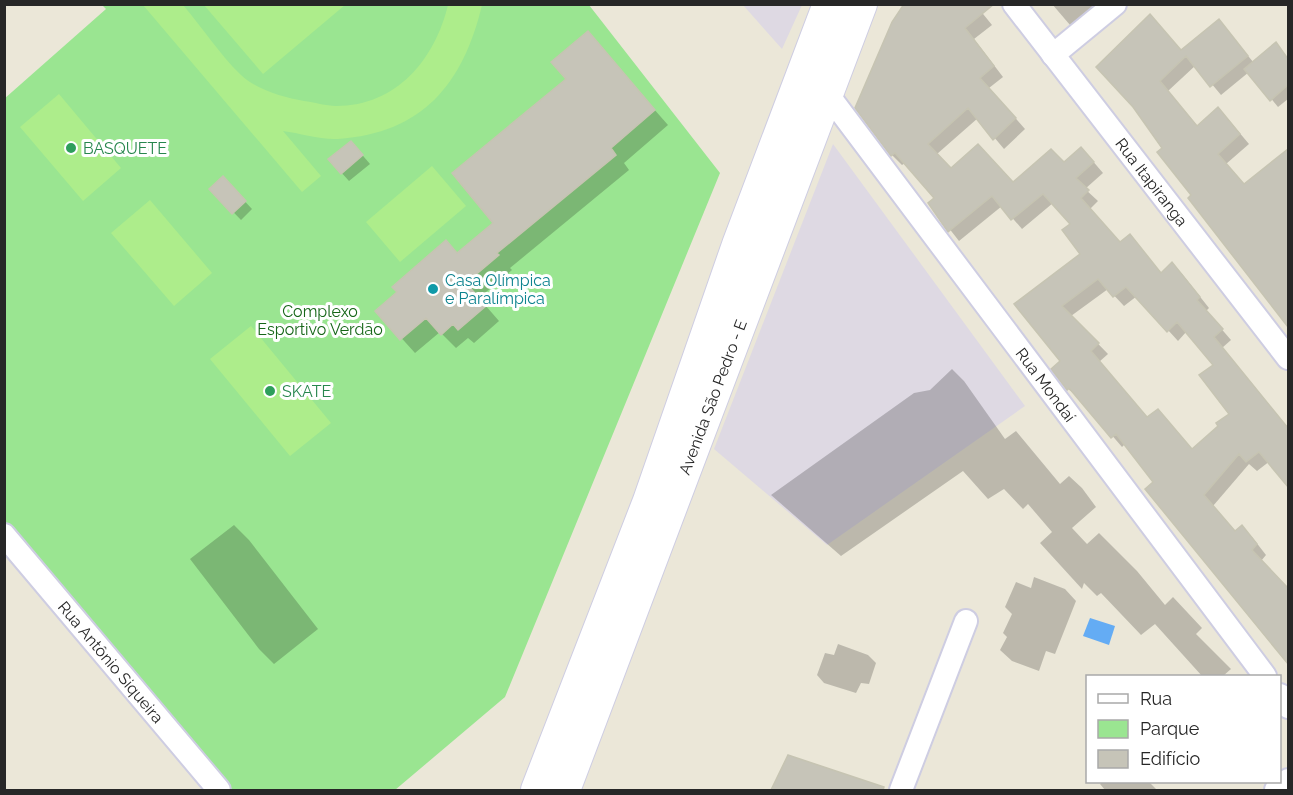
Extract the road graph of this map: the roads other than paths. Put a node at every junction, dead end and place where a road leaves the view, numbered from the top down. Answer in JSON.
{"nodes":[{"id":1,"x":829,"y":4,"type":"edge"},
{"id":2,"x":861,"y":4,"type":"edge"},
{"id":3,"x":1014,"y":4,"type":"edge"},
{"id":4,"x":1115,"y":4,"type":"edge"},
{"id":5,"x":1053,"y":55,"type":"junction"},
{"id":6,"x":826,"y":92,"type":"junction"},
{"id":7,"x":1288,"y":358,"type":"edge"},
{"id":8,"x":4,"y":535,"type":"edge"},
{"id":9,"x":966,"y":621,"type":"dead end"},
{"id":10,"x":1264,"y":675,"type":"edge"},
{"id":11,"x":1288,"y":780,"type":"edge"},
{"id":12,"x":219,"y":790,"type":"edge"},
{"id":13,"x":537,"y":790,"type":"edge"},
{"id":14,"x":564,"y":790,"type":"edge"},
{"id":15,"x":901,"y":790,"type":"edge"},
{"id":16,"x":1276,"y":790,"type":"edge"}],
"edges":[{"from":1,"to":13,"type":"main road","name":"Avenida São Pedro - E"},
{"from":2,"to":6,"type":"main road","name":"Avenida São Pedro - E"},
{"from":3,"to":5,"type":"street","name":"Rua Itapiranga"},
{"from":4,"to":5,"type":"street"},
{"from":5,"to":7,"type":"street","name":"Rua Itapiranga"},
{"from":6,"to":10,"type":"street","name":"Rua Mondaí"},
{"from":6,"to":14,"type":"main road","name":"Avenida São Pedro - E"},
{"from":8,"to":12,"type":"street","name":"Rua Antônio Siqueira"},
{"from":9,"to":15,"type":"street"},
{"from":11,"to":16,"type":"street"}]}
